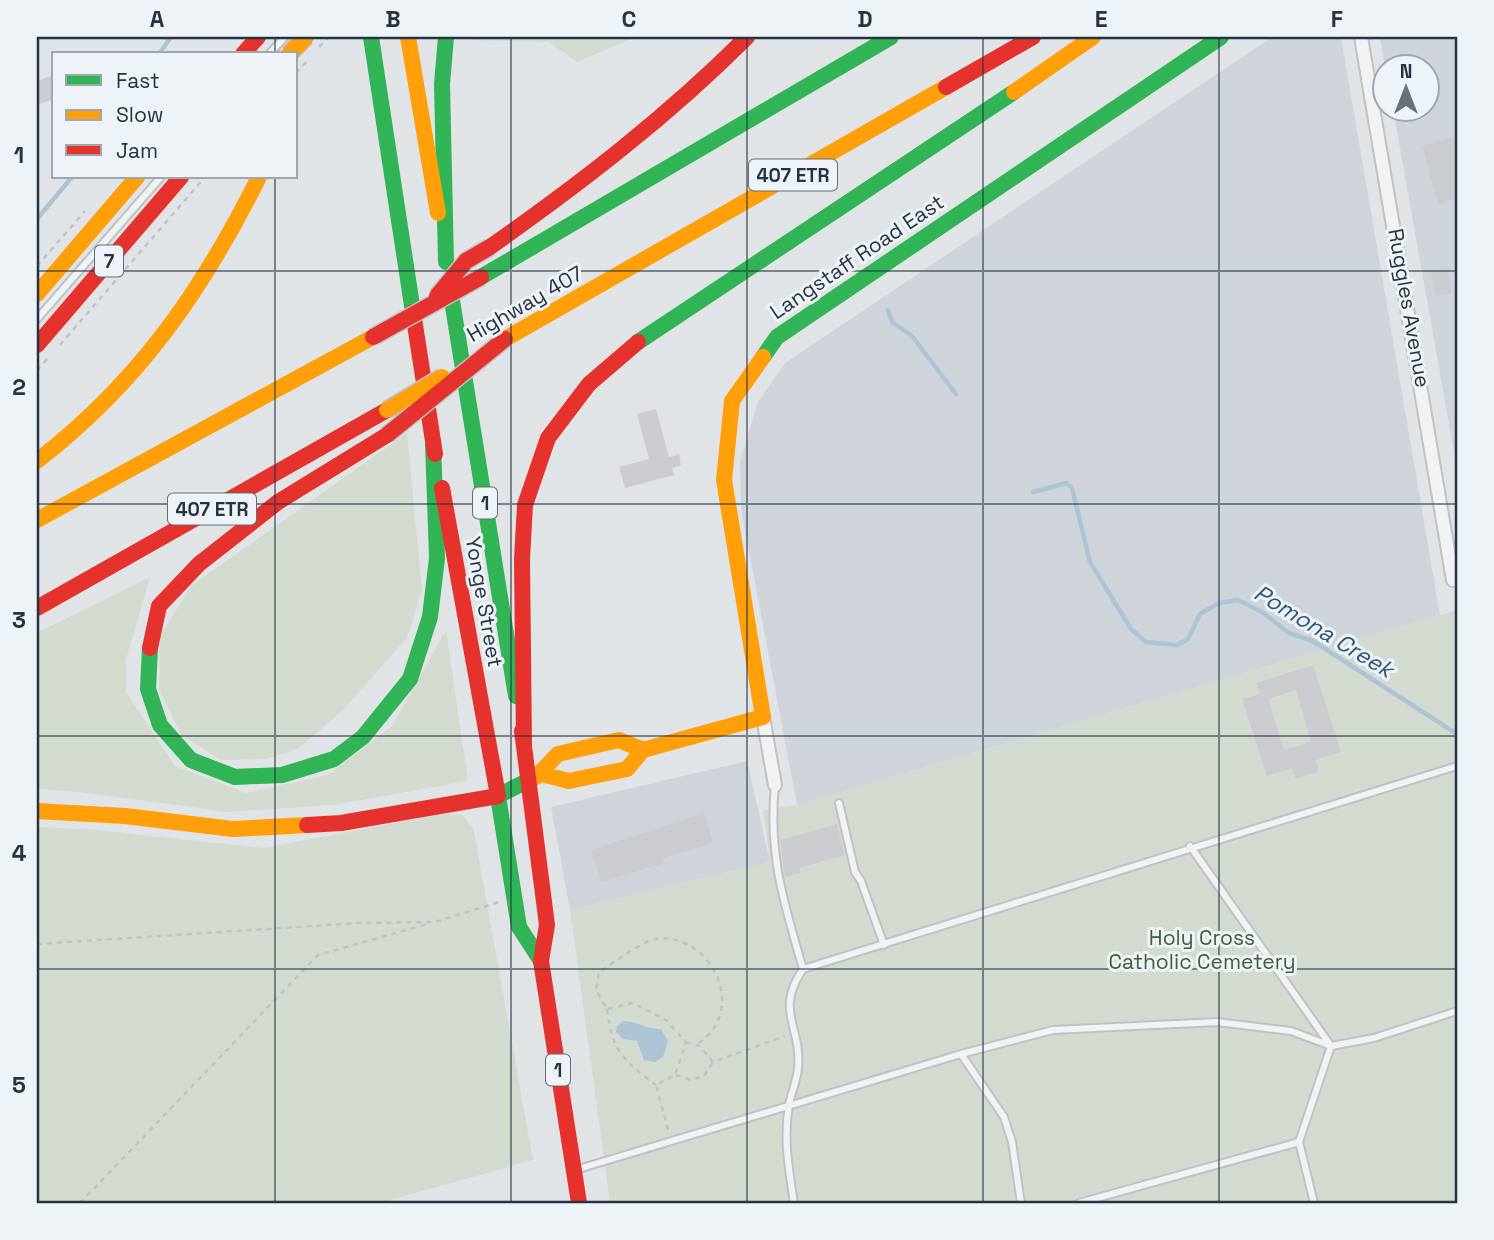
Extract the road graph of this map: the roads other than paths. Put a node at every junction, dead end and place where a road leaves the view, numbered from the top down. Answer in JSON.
{"nodes":[{"id":1,"x":258,"y":37,"type":"edge"},
{"id":2,"x":285,"y":37,"type":"edge"},
{"id":3,"x":306,"y":37,"type":"edge"},
{"id":4,"x":371,"y":37,"type":"edge"},
{"id":5,"x":408,"y":37,"type":"edge"},
{"id":6,"x":446,"y":37,"type":"edge"},
{"id":7,"x":747,"y":37,"type":"edge"},
{"id":8,"x":891,"y":37,"type":"edge"},
{"id":9,"x":1033,"y":37,"type":"edge"},
{"id":10,"x":1093,"y":37,"type":"edge"},
{"id":11,"x":1221,"y":37,"type":"edge"},
{"id":12,"x":1361,"y":37,"type":"edge"},
{"id":13,"x":245,"y":52,"type":"edge"},
{"id":14,"x":271,"y":52,"type":"edge"},
{"id":15,"x":293,"y":52,"type":"edge"},
{"id":16,"x":136,"y":178,"type":"edge"},
{"id":17,"x":160,"y":178,"type":"edge"},
{"id":18,"x":180,"y":178,"type":"edge"},
{"id":19,"x":258,"y":178,"type":"edge"},
{"id":20,"x":446,"y":262,"type":"junction"},
{"id":21,"x":37,"y":294,"type":"edge"},
{"id":22,"x":426,"y":309,"type":"junction"},
{"id":23,"x":37,"y":319,"type":"edge"},
{"id":24,"x":505,"y":339,"type":"junction"},
{"id":25,"x":37,"y":345,"type":"edge"},
{"id":26,"x":433,"y":443,"type":"junction"},
{"id":27,"x":37,"y":461,"type":"edge"},
{"id":28,"x":37,"y":520,"type":"edge"},
{"id":29,"x":1453,"y":580,"type":"dead end"},
{"id":30,"x":37,"y":608,"type":"edge"},
{"id":31,"x":763,"y":717,"type":"junction"},
{"id":32,"x":524,"y":745,"type":"junction"},
{"id":33,"x":643,"y":750,"type":"junction"},
{"id":34,"x":1457,"y":765,"type":"edge"},
{"id":35,"x":536,"y":777,"type":"junction"},
{"id":36,"x":775,"y":785,"type":"joint"},
{"id":37,"x":498,"y":796,"type":"junction"},
{"id":38,"x":839,"y":803,"type":"dead end"},
{"id":39,"x":37,"y":811,"type":"edge"},
{"id":40,"x":1190,"y":846,"type":"junction"},
{"id":41,"x":884,"y":945,"type":"junction"},
{"id":42,"x":541,"y":961,"type":"junction"},
{"id":43,"x":803,"y":969,"type":"junction"},
{"id":44,"x":1457,"y":1011,"type":"edge"},
{"id":45,"x":1331,"y":1046,"type":"junction"},
{"id":46,"x":961,"y":1054,"type":"junction"},
{"id":47,"x":789,"y":1106,"type":"junction"},
{"id":48,"x":1299,"y":1142,"type":"junction"},
{"id":49,"x":573,"y":1171,"type":"junction"},
{"id":50,"x":579,"y":1203,"type":"edge"},
{"id":51,"x":794,"y":1203,"type":"edge"},
{"id":52,"x":1021,"y":1203,"type":"edge"},
{"id":53,"x":1079,"y":1203,"type":"edge"},
{"id":54,"x":1314,"y":1203,"type":"edge"}],
"edges":[{"from":1,"to":13,"type":"main road"},
{"from":2,"to":14,"type":"lane"},
{"from":3,"to":15,"type":"main road","bridge":true},
{"from":4,"to":26,"type":"main road","name":"Yonge Street","number":"1"},
{"from":5,"to":20,"type":"main road","name":"Yonge Street","number":"1"},
{"from":6,"to":20,"type":"main road"},
{"from":7,"to":22,"type":"main road","bridge":true},
{"from":8,"to":22,"type":"main road","bridge":true},
{"from":9,"to":24,"type":"main road","name":"Highway 407","number":"407 ETR"},
{"from":10,"to":32,"type":"main road"},
{"from":11,"to":31,"type":"main road","name":"Langstaff Road East"},
{"from":12,"to":29,"type":"street","name":"Ruggles Avenue"},
{"from":16,"to":21,"type":"main road","number":"7"},
{"from":17,"to":23,"type":"lane"},
{"from":18,"to":25,"type":"main road","number":"7"},
{"from":19,"to":27,"type":"main road"},
{"from":20,"to":32,"type":"main road","name":"Yonge Street","number":"1"},
{"from":22,"to":28,"type":"main road","bridge":true},
{"from":24,"to":26,"type":"main road","bridge":true},
{"from":24,"to":30,"type":"main road","name":"Highway 407","number":"407 ETR","bridge":true},
{"from":26,"to":37,"type":"main road","name":"Yonge Street","number":"1"},
{"from":31,"to":33,"type":"main road"},
{"from":31,"to":36,"type":"street","name":"Langstaff Road East"},
{"from":32,"to":35,"type":"main road","name":"Yonge Street","number":"1"},
{"from":33,"to":35,"type":"main road"},
{"from":33,"to":35,"type":"main road"},
{"from":34,"to":40,"type":"lane"},
{"from":35,"to":37,"type":"main road"},
{"from":35,"to":42,"type":"main road","name":"Yonge Street","number":"1"},
{"from":36,"to":43,"type":"lane"},
{"from":37,"to":39,"type":"main road"},
{"from":37,"to":42,"type":"main road","name":"Yonge Street","number":"1"},
{"from":38,"to":41,"type":"lane"},
{"from":40,"to":41,"type":"lane"},
{"from":40,"to":45,"type":"lane"},
{"from":41,"to":43,"type":"lane"},
{"from":42,"to":49,"type":"main road","name":"Yonge Street","number":"1"},
{"from":43,"to":47,"type":"lane"},
{"from":44,"to":45,"type":"lane"},
{"from":45,"to":46,"type":"lane"},
{"from":45,"to":48,"type":"lane"},
{"from":46,"to":47,"type":"lane"},
{"from":46,"to":52,"type":"lane"},
{"from":47,"to":49,"type":"lane"},
{"from":47,"to":51,"type":"lane"},
{"from":48,"to":53,"type":"lane"},
{"from":48,"to":54,"type":"lane"},
{"from":49,"to":50,"type":"main road","name":"Yonge Street","number":"1"}]}
